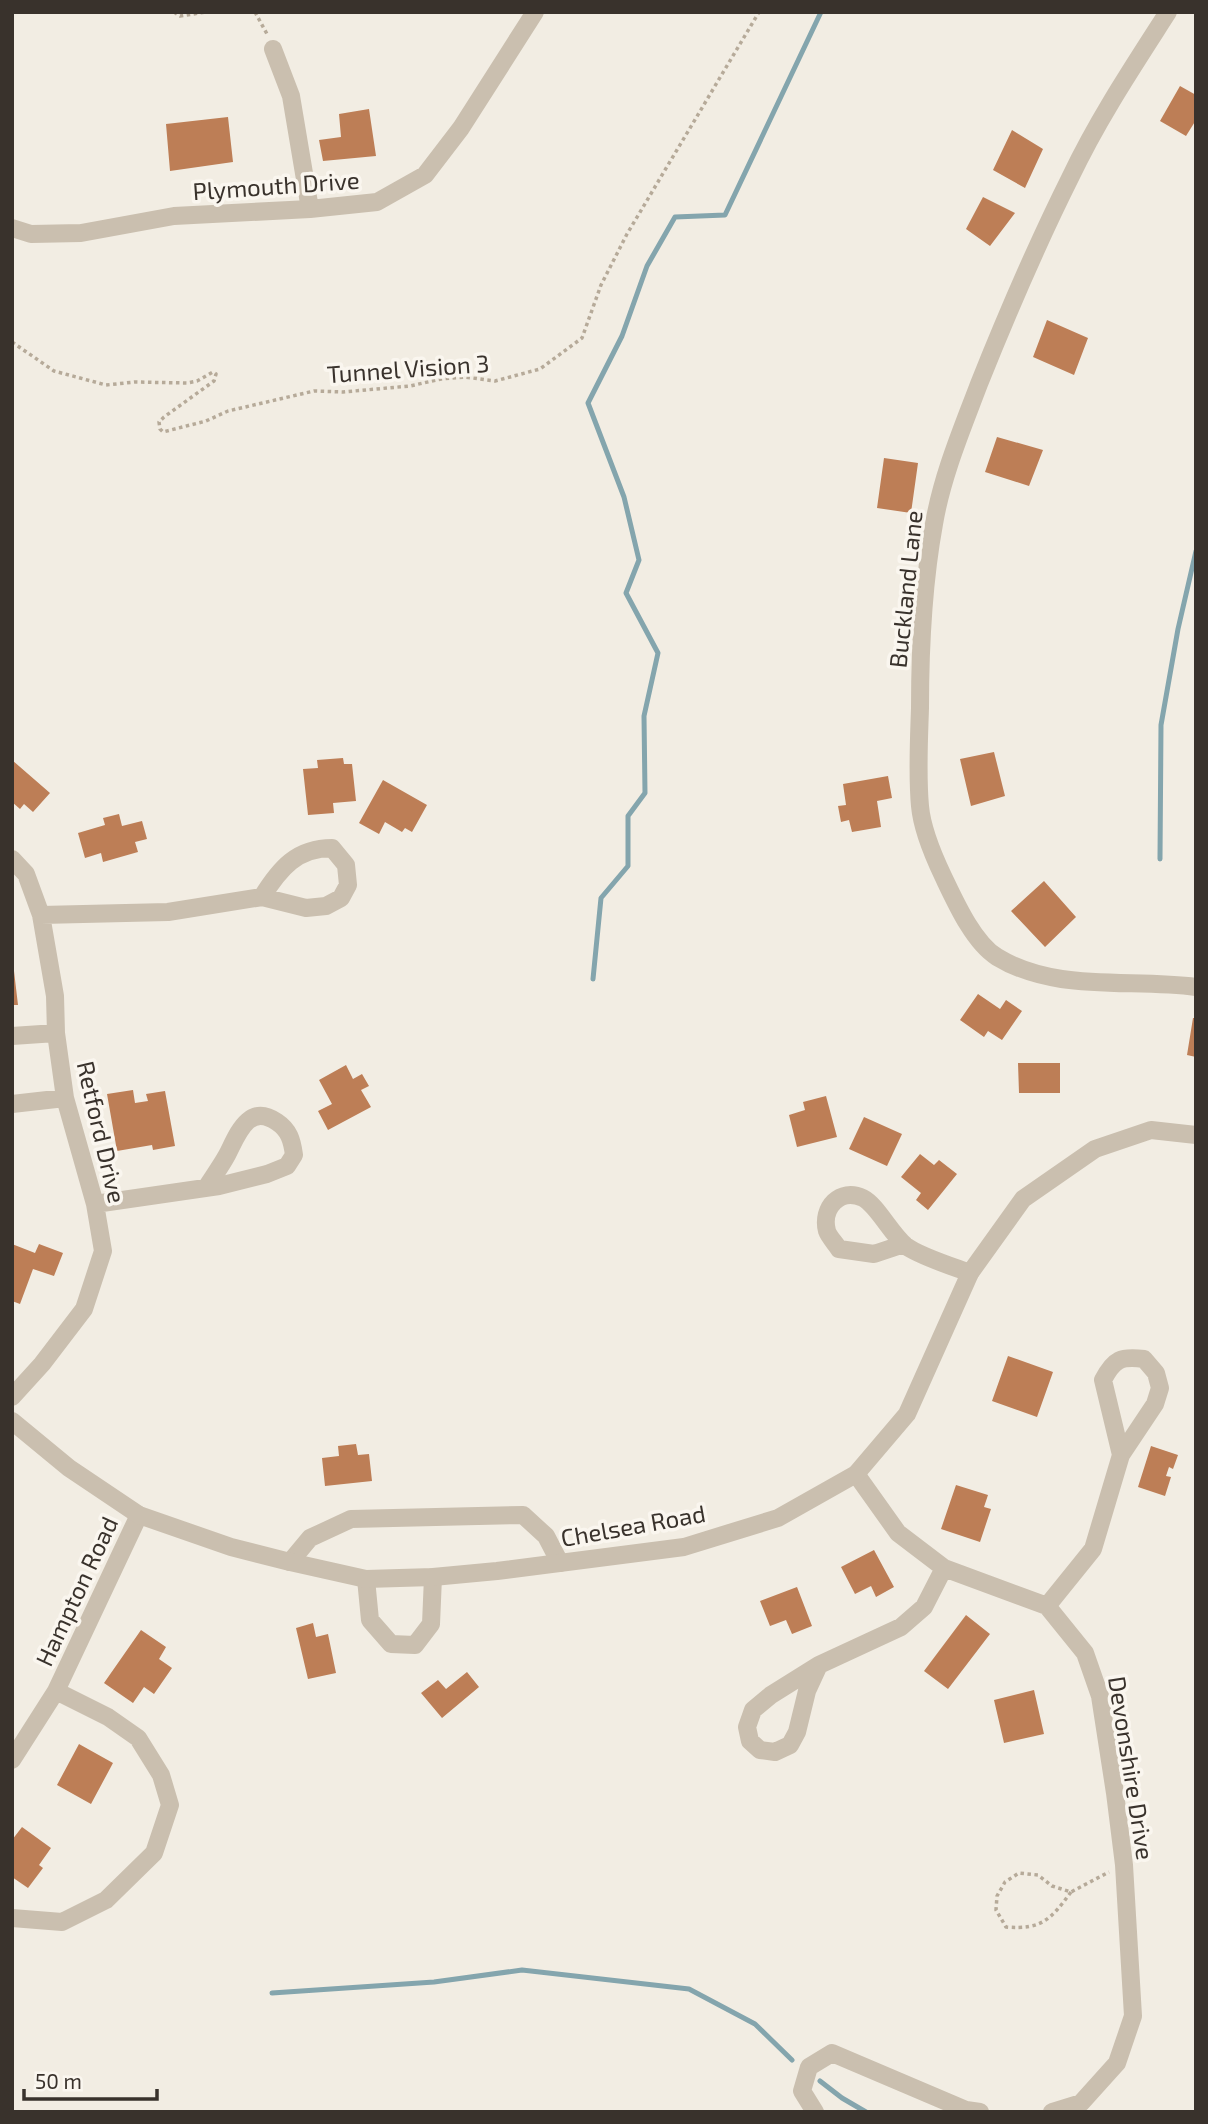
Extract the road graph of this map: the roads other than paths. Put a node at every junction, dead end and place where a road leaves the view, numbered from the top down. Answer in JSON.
{"nodes":[{"id":1,"x":535,"y":12,"type":"edge"},
{"id":2,"x":1168,"y":12,"type":"edge"},
{"id":3,"x":273,"y":49,"type":"road end"},
{"id":4,"x":310,"y":209,"type":"junction"},
{"id":5,"x":12,"y":228,"type":"edge"},
{"id":6,"x":12,"y":859,"type":"edge"},
{"id":7,"x":262,"y":897,"type":"junction"},
{"id":8,"x":41,"y":915,"type":"junction"},
{"id":9,"x":1196,"y":987,"type":"edge"},
{"id":10,"x":55,"y":1033,"type":"junction"},
{"id":11,"x":12,"y":1036,"type":"edge"},
{"id":12,"x":65,"y":1098,"type":"junction"},
{"id":13,"x":12,"y":1104,"type":"edge"},
{"id":14,"x":1196,"y":1135,"type":"edge"},
{"id":15,"x":206,"y":1188,"type":"junction"},
{"id":16,"x":95,"y":1204,"type":"junction"},
{"id":17,"x":904,"y":1244,"type":"dead end"},
{"id":18,"x":970,"y":1273,"type":"junction"},
{"id":19,"x":12,"y":1397,"type":"edge"},
{"id":20,"x":12,"y":1421,"type":"edge"},
{"id":21,"x":1121,"y":1455,"type":"junction"},
{"id":22,"x":856,"y":1474,"type":"junction"},
{"id":23,"x":139,"y":1515,"type":"junction"},
{"id":24,"x":290,"y":1562,"type":"junction"},
{"id":25,"x":560,"y":1563,"type":"junction"},
{"id":26,"x":944,"y":1568,"type":"junction"},
{"id":27,"x":433,"y":1577,"type":"junction"},
{"id":28,"x":366,"y":1578,"type":"junction"},
{"id":29,"x":1047,"y":1606,"type":"junction"},
{"id":30,"x":819,"y":1665,"type":"junction"},
{"id":31,"x":56,"y":1691,"type":"junction"},
{"id":32,"x":12,"y":1760,"type":"edge"},
{"id":33,"x":12,"y":1918,"type":"edge"},
{"id":34,"x":815,"y":2112,"type":"edge"},
{"id":35,"x":980,"y":2112,"type":"edge"},
{"id":36,"x":1052,"y":2112,"type":"edge"}],
"edges":[{"from":1,"to":4,"type":"street","name":"Plymouth Drive"},
{"from":2,"to":9,"type":"street","name":"Buckland Lane"},
{"from":3,"to":4,"type":"street"},
{"from":4,"to":5,"type":"street","name":"Plymouth Drive"},
{"from":6,"to":8,"type":"street","name":"Retford Drive"},
{"from":7,"to":7,"type":"street"},
{"from":7,"to":8,"type":"street"},
{"from":8,"to":10,"type":"street","name":"Retford Drive"},
{"from":10,"to":11,"type":"street"},
{"from":10,"to":12,"type":"street","name":"Retford Drive"},
{"from":12,"to":13,"type":"street"},
{"from":12,"to":16,"type":"street","name":"Retford Drive"},
{"from":14,"to":18,"type":"street","name":"Chelsea Road"},
{"from":15,"to":15,"type":"street"},
{"from":15,"to":16,"type":"street"},
{"from":16,"to":19,"type":"street","name":"Retford Drive"},
{"from":17,"to":18,"type":"street"},
{"from":18,"to":22,"type":"street","name":"Chelsea Road"},
{"from":20,"to":23,"type":"street","name":"Chelsea Road"},
{"from":21,"to":21,"type":"street"},
{"from":21,"to":29,"type":"street"},
{"from":22,"to":25,"type":"street","name":"Chelsea Road"},
{"from":22,"to":26,"type":"street"},
{"from":23,"to":24,"type":"street","name":"Chelsea Road"},
{"from":23,"to":31,"type":"street","name":"Hampton Road"},
{"from":24,"to":25,"type":"street"},
{"from":24,"to":28,"type":"street","name":"Chelsea Road"},
{"from":25,"to":27,"type":"street","name":"Chelsea Road"},
{"from":26,"to":29,"type":"street"},
{"from":26,"to":30,"type":"street"},
{"from":27,"to":28,"type":"street","name":"Chelsea Road"},
{"from":27,"to":28,"type":"street"},
{"from":29,"to":36,"type":"street","name":"Devonshire Drive"},
{"from":30,"to":30,"type":"street"},
{"from":31,"to":32,"type":"street","name":"Hampton Road"},
{"from":31,"to":33,"type":"street"},
{"from":34,"to":35,"type":"street"}]}
